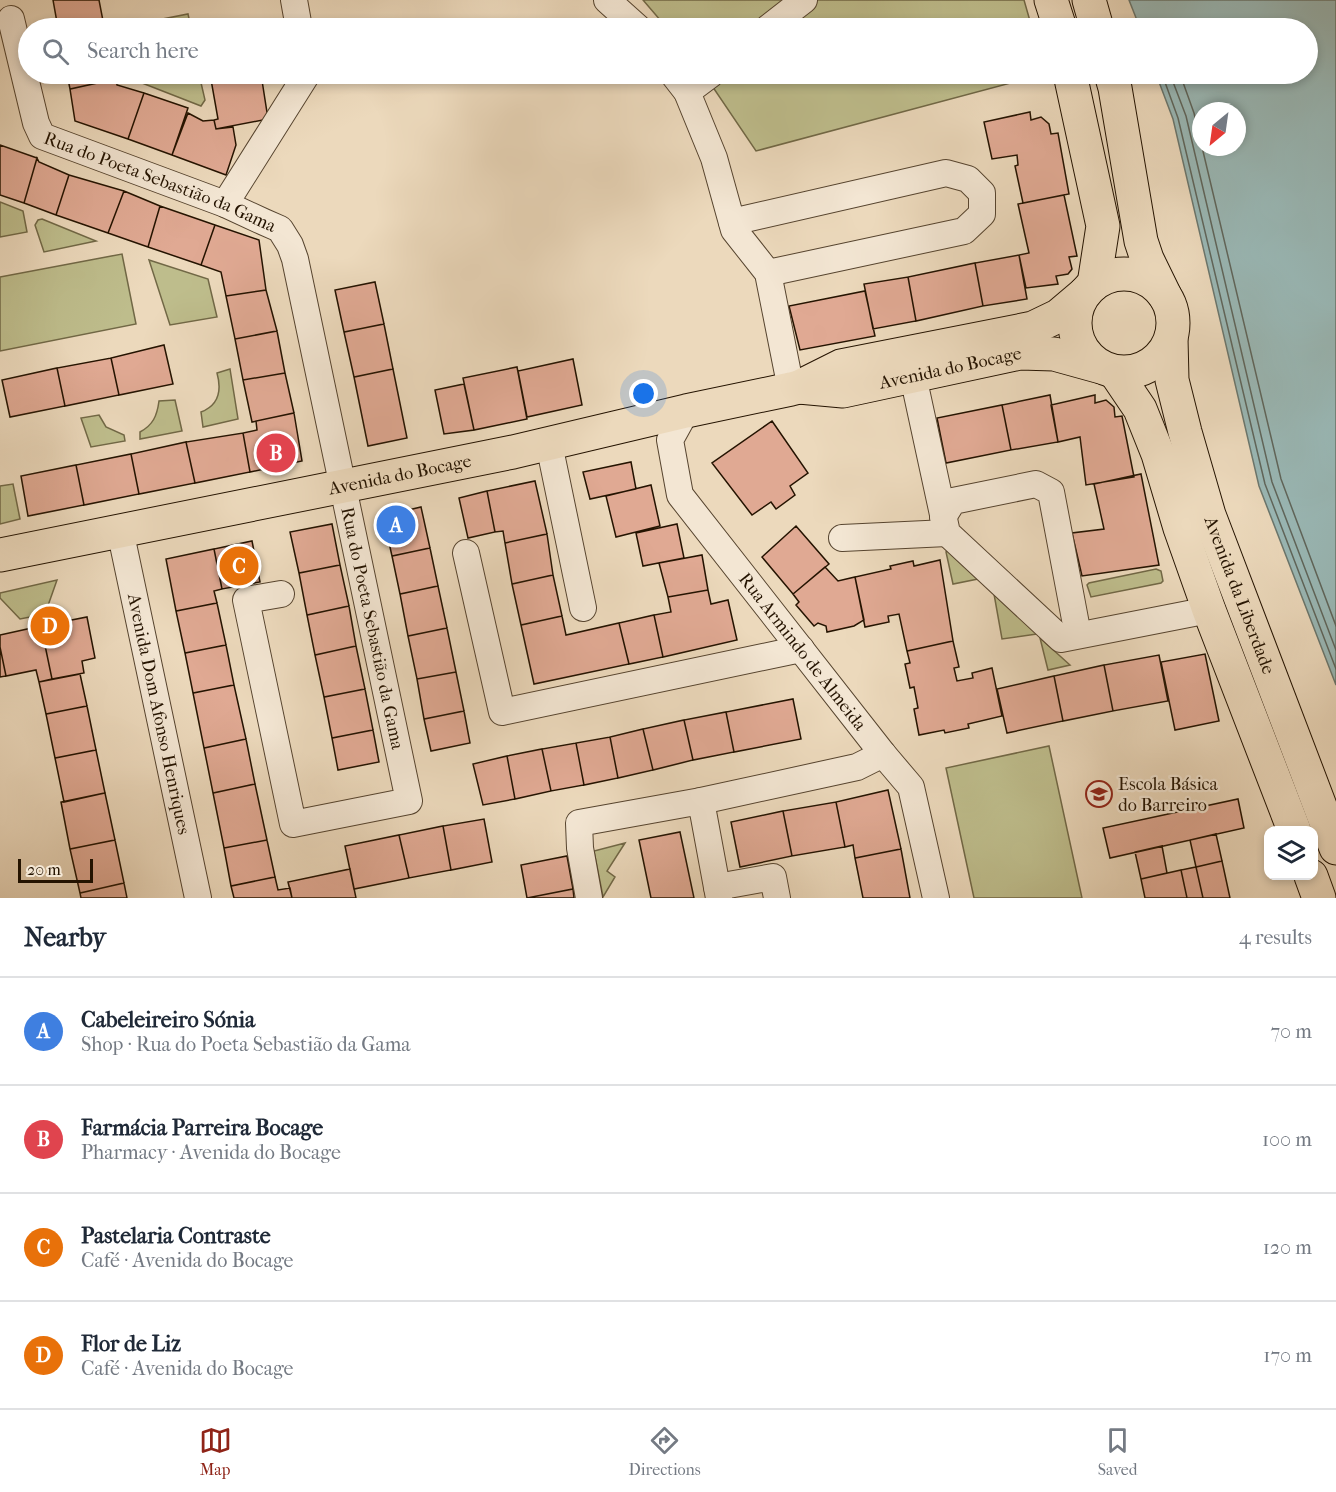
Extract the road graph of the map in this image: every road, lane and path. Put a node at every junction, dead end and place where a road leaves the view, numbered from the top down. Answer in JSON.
{"nodes":[{"id":1,"x":294,"y":0,"type":"edge"},
{"id":2,"x":804,"y":0,"type":"edge"},
{"id":3,"x":1051,"y":0,"type":"edge"},
{"id":4,"x":1089,"y":0,"type":"edge"},
{"id":5,"x":611,"y":1,"type":"edge"},
{"id":6,"x":297,"y":18,"type":"edge"},
{"id":7,"x":628,"y":18,"type":"edge"},
{"id":8,"x":781,"y":18,"type":"edge"},
{"id":9,"x":1057,"y":18,"type":"edge"},
{"id":10,"x":1094,"y":18,"type":"edge"},
{"id":11,"x":11,"y":19,"type":"dead end"},
{"id":12,"x":18,"y":48,"type":"edge"},
{"id":13,"x":27,"y":84,"type":"edge"},
{"id":14,"x":302,"y":84,"type":"edge"},
{"id":15,"x":680,"y":84,"type":"edge"},
{"id":16,"x":1072,"y":84,"type":"edge"},
{"id":17,"x":1113,"y":84,"type":"edge"},
{"id":18,"x":225,"y":204,"type":"junction"},
{"id":19,"x":732,"y":222,"type":"junction"},
{"id":20,"x":768,"y":273,"type":"junction"},
{"id":21,"x":1089,"y":289,"type":"junction"},
{"id":22,"x":1166,"y":297,"type":"junction"},
{"id":23,"x":1171,"y":338,"type":"junction"},
{"id":24,"x":1108,"y":369,"type":"junction"},
{"id":25,"x":913,"y":376,"type":"junction"},
{"id":26,"x":795,"y":388,"type":"junction"},
{"id":27,"x":686,"y":411,"type":"junction"},
{"id":28,"x":549,"y":444,"type":"junction"},
{"id":29,"x":342,"y":486,"type":"junction"},
{"id":30,"x":945,"y":525,"type":"junction"},
{"id":31,"x":120,"y":530,"type":"junction"},
{"id":32,"x":842,"y":538,"type":"dead end"},
{"id":33,"x":466,"y":553,"type":"dead end"},
{"id":34,"x":0,"y":555,"type":"edge"},
{"id":35,"x":281,"y":594,"type":"dead end"},
{"id":36,"x":583,"y":608,"type":"dead end"},
{"id":37,"x":1209,"y":610,"type":"junction"},
{"id":38,"x":1078,"y":635,"type":"junction"},
{"id":39,"x":801,"y":649,"type":"junction"},
{"id":40,"x":883,"y":754,"type":"junction"},
{"id":41,"x":701,"y":801,"type":"junction"},
{"id":42,"x":1292,"y":826,"type":"edge"},
{"id":43,"x":1336,"y":848,"type":"edge"},
{"id":44,"x":1313,"y":880,"type":"edge"},
{"id":45,"x":718,"y":893,"type":"edge"},
{"id":46,"x":198,"y":898,"type":"edge"},
{"id":47,"x":589,"y":898,"type":"edge"},
{"id":48,"x":777,"y":898,"type":"edge"},
{"id":49,"x":936,"y":898,"type":"edge"},
{"id":50,"x":1320,"y":898,"type":"edge"}],
"edges":[{"from":1,"to":6,"type":"street"},
{"from":2,"to":8,"type":"street"},
{"from":3,"to":9,"type":"main road"},
{"from":4,"to":10,"type":"main road"},
{"from":5,"to":7,"type":"street"},
{"from":11,"to":12,"type":"street","name":"Rua do Poeta Sebastião da Gama"},
{"from":13,"to":18,"type":"street","name":"Rua do Poeta Sebastião da Gama"},
{"from":14,"to":18,"type":"street"},
{"from":15,"to":19,"type":"street"},
{"from":16,"to":21,"type":"main road"},
{"from":17,"to":22,"type":"main road"},
{"from":18,"to":29,"type":"street","name":"Rua do Poeta Sebastião da Gama"},
{"from":19,"to":20,"type":"street"},
{"from":19,"to":20,"type":"street"},
{"from":20,"to":26,"type":"street"},
{"from":21,"to":22,"type":"main road"},
{"from":21,"to":24,"type":"main road"},
{"from":21,"to":26,"type":"main road","name":"Avenida do Bocage"},
{"from":22,"to":23,"type":"main road"},
{"from":23,"to":24,"type":"main road"},
{"from":23,"to":43,"type":"main road","name":"Avenida da Liberdade"},
{"from":24,"to":25,"type":"main road","name":"Avenida do Bocage"},
{"from":24,"to":37,"type":"main road","name":"Avenida da Liberdade"},
{"from":25,"to":26,"type":"main road","name":"Avenida do Bocage"},
{"from":25,"to":30,"type":"street"},
{"from":26,"to":27,"type":"main road","name":"Avenida do Bocage"},
{"from":27,"to":28,"type":"main road","name":"Avenida do Bocage"},
{"from":27,"to":39,"type":"street","name":"Rua Armindo de Almeida"},
{"from":28,"to":29,"type":"main road","name":"Avenida do Bocage"},
{"from":28,"to":36,"type":"street"},
{"from":29,"to":31,"type":"main road","name":"Avenida do Bocage"},
{"from":29,"to":35,"type":"street","name":"Rua do Poeta Sebastião da Gama"},
{"from":30,"to":32,"type":"street"},
{"from":30,"to":38,"type":"street"},
{"from":30,"to":38,"type":"street"},
{"from":31,"to":34,"type":"main road","name":"Avenida do Bocage"},
{"from":31,"to":46,"type":"street","name":"Avenida Dom Afonso Henriques"},
{"from":33,"to":39,"type":"street"},
{"from":37,"to":38,"type":"street"},
{"from":37,"to":42,"type":"main road","name":"Avenida da Liberdade"},
{"from":39,"to":40,"type":"street","name":"Rua Armindo de Almeida"},
{"from":40,"to":41,"type":"street"},
{"from":40,"to":49,"type":"street","name":"Rua Armindo de Almeida"},
{"from":41,"to":45,"type":"street"},
{"from":41,"to":47,"type":"street"},
{"from":44,"to":50,"type":"main road"},
{"from":45,"to":48,"type":"street"}]}
